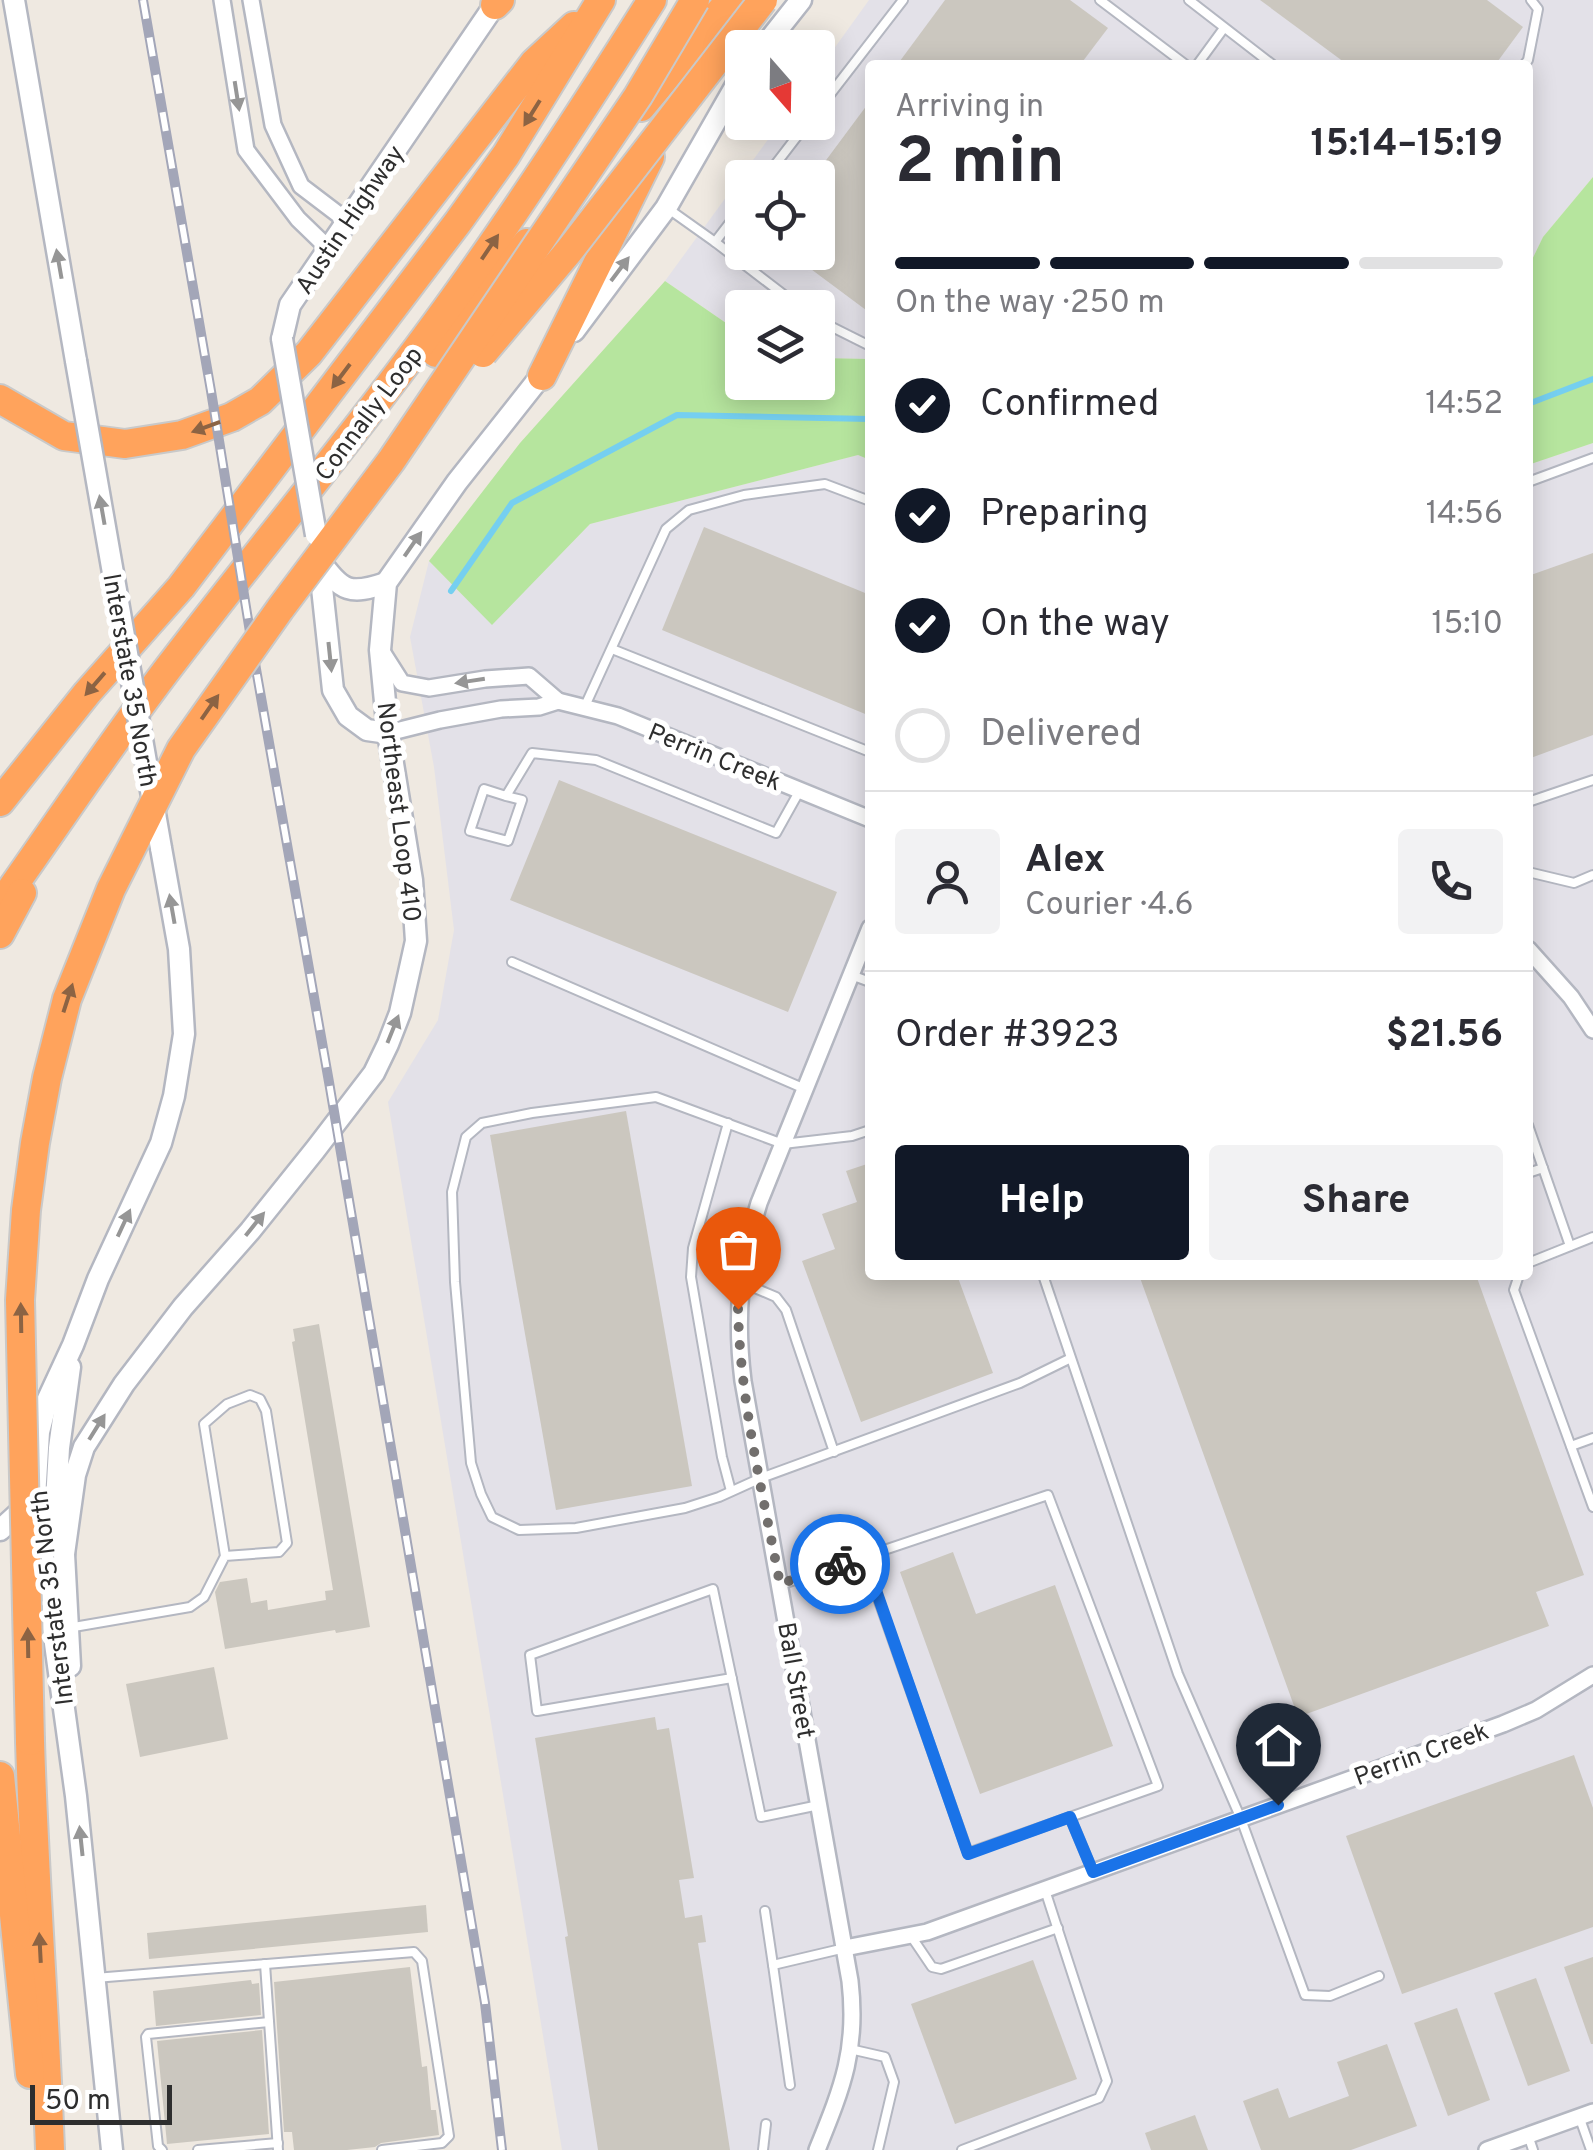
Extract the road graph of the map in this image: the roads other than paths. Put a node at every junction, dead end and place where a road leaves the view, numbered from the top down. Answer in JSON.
{"nodes":[{"id":1,"x":14,"y":0,"type":"edge"},
{"id":2,"x":222,"y":0,"type":"edge"},
{"id":3,"x":251,"y":0,"type":"edge"},
{"id":4,"x":601,"y":0,"type":"edge"},
{"id":5,"x":652,"y":0,"type":"edge"},
{"id":6,"x":695,"y":0,"type":"edge"},
{"id":7,"x":763,"y":0,"type":"edge"},
{"id":8,"x":801,"y":0,"type":"edge"},
{"id":9,"x":903,"y":0,"type":"edge"},
{"id":10,"x":1100,"y":0,"type":"edge"},
{"id":11,"x":1188,"y":0,"type":"edge"},
{"id":12,"x":1532,"y":0,"type":"edge"},
{"id":13,"x":498,"y":2,"type":"edge"},
{"id":14,"x":726,"y":5,"type":"edge"},
{"id":15,"x":1224,"y":28,"type":"junction"},
{"id":16,"x":777,"y":30,"type":"edge"},
{"id":17,"x":1179,"y":60,"type":"edge"},
{"id":18,"x":1201,"y":60,"type":"edge"},
{"id":19,"x":1266,"y":60,"type":"edge"},
{"id":20,"x":1528,"y":60,"type":"edge"},
{"id":21,"x":835,"y":88,"type":"edge"},
{"id":22,"x":725,"y":104,"type":"edge"},
{"id":23,"x":794,"y":140,"type":"edge"},
{"id":24,"x":779,"y":160,"type":"edge"},
{"id":25,"x":666,"y":208,"type":"junction"},
{"id":26,"x":347,"y":221,"type":"junction"},
{"id":27,"x":725,"y":229,"type":"edge"},
{"id":28,"x":715,"y":242,"type":"junction"},
{"id":29,"x":328,"y":248,"type":"junction"},
{"id":30,"x":778,"y":290,"type":"edge"},
{"id":31,"x":835,"y":328,"type":"edge"},
{"id":32,"x":865,"y":344,"type":"edge"},
{"id":33,"x":542,"y":376,"type":"junction"},
{"id":34,"x":0,"y":400,"type":"edge"},
{"id":35,"x":1593,"y":458,"type":"edge"},
{"id":36,"x":391,"y":461,"type":"junction"},
{"id":37,"x":1533,"y":480,"type":"edge"},
{"id":38,"x":865,"y":498,"type":"edge"},
{"id":39,"x":319,"y":560,"type":"junction"},
{"id":40,"x":386,"y":582,"type":"junction"},
{"id":41,"x":612,"y":649,"type":"junction"},
{"id":42,"x":380,"y":650,"type":"junction"},
{"id":43,"x":176,"y":658,"type":"junction"},
{"id":44,"x":558,"y":701,"type":"junction"},
{"id":45,"x":586,"y":706,"type":"junction"},
{"id":46,"x":388,"y":733,"type":"junction"},
{"id":47,"x":865,"y":750,"type":"edge"},
{"id":48,"x":1593,"y":780,"type":"edge"},
{"id":49,"x":800,"y":790,"type":"junction"},
{"id":50,"x":506,"y":796,"type":"junction"},
{"id":51,"x":1533,"y":800,"type":"edge"},
{"id":52,"x":0,"y":802,"type":"edge"},
{"id":53,"x":65,"y":812,"type":"junction"},
{"id":54,"x":865,"y":817,"type":"edge"},
{"id":55,"x":1533,"y":873,"type":"edge"},
{"id":56,"x":1593,"y":876,"type":"edge"},
{"id":57,"x":0,"y":904,"type":"edge"},
{"id":58,"x":0,"y":934,"type":"edge"},
{"id":59,"x":865,"y":940,"type":"edge"},
{"id":60,"x":1533,"y":955,"type":"edge"},
{"id":61,"x":512,"y":962,"type":"dead end"},
{"id":62,"x":851,"y":975,"type":"junction"},
{"id":63,"x":865,"y":980,"type":"edge"},
{"id":64,"x":1593,"y":1030,"type":"edge"},
{"id":65,"x":806,"y":1088,"type":"junction"},
{"id":66,"x":728,"y":1123,"type":"junction"},
{"id":67,"x":865,"y":1132,"type":"edge"},
{"id":68,"x":1533,"y":1139,"type":"edge"},
{"id":69,"x":783,"y":1144,"type":"junction"},
{"id":70,"x":1543,"y":1168,"type":"junction"},
{"id":71,"x":1533,"y":1171,"type":"edge"},
{"id":72,"x":1593,"y":1237,"type":"edge"},
{"id":73,"x":1570,"y":1246,"type":"junction"},
{"id":74,"x":1533,"y":1261,"type":"edge"},
{"id":75,"x":1045,"y":1280,"type":"edge"},
{"id":76,"x":1517,"y":1280,"type":"edge"},
{"id":77,"x":741,"y":1282,"type":"junction"},
{"id":78,"x":73,"y":1345,"type":"junction"},
{"id":79,"x":1070,"y":1359,"type":"junction"},
{"id":80,"x":1593,"y":1438,"type":"edge"},
{"id":81,"x":1571,"y":1446,"type":"junction"},
{"id":82,"x":834,"y":1452,"type":"junction"},
{"id":83,"x":760,"y":1478,"type":"junction"},
{"id":84,"x":731,"y":1491,"type":"junction"},
{"id":85,"x":34,"y":1498,"type":"junction"},
{"id":86,"x":1593,"y":1507,"type":"edge"},
{"id":87,"x":0,"y":1530,"type":"edge"},
{"id":88,"x":64,"y":1554,"type":"junction"},
{"id":89,"x":225,"y":1556,"type":"junction"},
{"id":90,"x":864,"y":1556,"type":"junction"},
{"id":91,"x":780,"y":1584,"type":"junction"},
{"id":92,"x":68,"y":1628,"type":"junction"},
{"id":93,"x":1593,"y":1675,"type":"edge"},
{"id":94,"x":732,"y":1678,"type":"junction"},
{"id":95,"x":0,"y":1776,"type":"edge"},
{"id":96,"x":76,"y":1796,"type":"junction"},
{"id":97,"x":819,"y":1805,"type":"junction"},
{"id":98,"x":1070,"y":1817,"type":"junction"},
{"id":99,"x":1241,"y":1819,"type":"junction"},
{"id":100,"x":1093,"y":1872,"type":"junction"},
{"id":101,"x":1045,"y":1890,"type":"junction"},
{"id":102,"x":764,"y":1911,"type":"dead end"},
{"id":103,"x":1058,"y":1928,"type":"junction"},
{"id":104,"x":911,"y":1936,"type":"junction"},
{"id":105,"x":844,"y":1948,"type":"junction"},
{"id":106,"x":265,"y":1964,"type":"junction"},
{"id":107,"x":773,"y":1965,"type":"junction"},
{"id":108,"x":1379,"y":1976,"type":"dead end"},
{"id":109,"x":94,"y":1978,"type":"junction"},
{"id":110,"x":269,"y":2022,"type":"junction"},
{"id":111,"x":850,"y":2050,"type":"junction"},
{"id":112,"x":790,"y":2084,"type":"dead end"},
{"id":113,"x":1586,"y":2114,"type":"edge"},
{"id":114,"x":766,"y":2124,"type":"dead end"},
{"id":115,"x":1530,"y":2143,"type":"edge"},
{"id":116,"x":278,"y":2147,"type":"edge"},
{"id":117,"x":38,"y":2150,"type":"edge"},
{"id":118,"x":50,"y":2150,"type":"edge"},
{"id":119,"x":112,"y":2150,"type":"edge"},
{"id":120,"x":162,"y":2150,"type":"edge"},
{"id":121,"x":198,"y":2150,"type":"edge"},
{"id":122,"x":382,"y":2150,"type":"edge"},
{"id":123,"x":764,"y":2150,"type":"edge"},
{"id":124,"x":817,"y":2150,"type":"edge"},
{"id":125,"x":878,"y":2150,"type":"edge"},
{"id":126,"x":962,"y":2150,"type":"edge"},
{"id":127,"x":1487,"y":2150,"type":"edge"},
{"id":128,"x":1591,"y":2150,"type":"edge"}],
"edges":[{"from":78,"to":1,"type":"main road","name":"Interstate 35 North","one_way":true,"bridge":true},
{"from":2,"to":29,"type":"street","one_way":true},
{"from":3,"to":26,"type":"street"},
{"from":4,"to":34,"type":"highway","one_way":true},
{"from":4,"to":52,"type":"highway","one_way":true},
{"from":43,"to":5,"type":"highway","name":"Connally Loop","one_way":true},
{"from":6,"to":36,"type":"highway","bridge":true},
{"from":7,"to":36,"type":"highway","bridge":true},
{"from":8,"to":16,"type":"main road"},
{"from":9,"to":21,"type":"lane"},
{"from":10,"to":17,"type":"lane"},
{"from":11,"to":15,"type":"lane"},
{"from":12,"to":20,"type":"lane"},
{"from":13,"to":26,"type":"main road","name":"Austin Highway"},
{"from":14,"to":33,"type":"highway"},
{"from":14,"to":43,"type":"highway"},
{"from":15,"to":18,"type":"lane"},
{"from":15,"to":19,"type":"lane"},
{"from":22,"to":25,"type":"main road"},
{"from":23,"to":24,"type":"lane"},
{"from":25,"to":28,"type":"lane"},
{"from":33,"to":25,"type":"main road","one_way":true},
{"from":26,"to":29,"type":"main road","name":"Austin Highway"},
{"from":27,"to":28,"type":"lane"},
{"from":28,"to":30,"type":"lane"},
{"from":29,"to":39,"type":"main road","name":"Austin Highway","bridge":true},
{"from":31,"to":32,"type":"lane"},
{"from":40,"to":33,"type":"main road","one_way":true},
{"from":35,"to":37,"type":"lane"},
{"from":118,"to":36,"type":"highway","one_way":true,"bridge":true},
{"from":38,"to":41,"type":"lane"},
{"from":39,"to":40,"type":"main road"},
{"from":39,"to":46,"type":"main road","name":"Austin Highway","one_way":true},
{"from":40,"to":42,"type":"main road","name":"Northeast Loop 410"},
{"from":41,"to":45,"type":"lane"},
{"from":41,"to":47,"type":"lane"},
{"from":44,"to":42,"type":"street","name":"Perrin Creek","one_way":true},
{"from":42,"to":46,"type":"main road","name":"Northeast Loop 410"},
{"from":43,"to":53,"type":"highway","name":"Connally Loop"},
{"from":44,"to":45,"type":"street","name":"Perrin Creek"},
{"from":44,"to":46,"type":"street","name":"Perrin Creek"},
{"from":45,"to":49,"type":"street","name":"Perrin Creek"},
{"from":88,"to":46,"type":"main road","name":"Northeast Loop 410","one_way":true},
{"from":48,"to":51,"type":"lane"},
{"from":49,"to":50,"type":"lane"},
{"from":49,"to":54,"type":"street","name":"Perrin Creek"},
{"from":50,"to":50,"type":"lane"},
{"from":53,"to":57,"type":"highway"},
{"from":53,"to":58,"type":"highway"},
{"from":55,"to":56,"type":"lane"},
{"from":59,"to":62,"type":"street","name":"Ball Street"},
{"from":60,"to":64,"type":"street"},
{"from":61,"to":65,"type":"lane"},
{"from":62,"to":63,"type":"lane"},
{"from":62,"to":65,"type":"street","name":"Ball Street"},
{"from":65,"to":69,"type":"street","name":"Ball Street"},
{"from":66,"to":69,"type":"lane"},
{"from":66,"to":84,"type":"lane"},
{"from":66,"to":84,"type":"lane"},
{"from":67,"to":69,"type":"lane"},
{"from":68,"to":70,"type":"lane"},
{"from":69,"to":77,"type":"street","name":"Ball Street"},
{"from":70,"to":71,"type":"lane"},
{"from":70,"to":73,"type":"lane"},
{"from":72,"to":73,"type":"lane"},
{"from":73,"to":74,"type":"lane"},
{"from":75,"to":79,"type":"lane"},
{"from":76,"to":81,"type":"lane"},
{"from":77,"to":82,"type":"lane"},
{"from":77,"to":83,"type":"street","name":"Ball Street"},
{"from":78,"to":85,"type":"main road","name":"Interstate 35 North"},
{"from":78,"to":88,"type":"main road","name":"Interstate 35 North"},
{"from":79,"to":82,"type":"lane"},
{"from":79,"to":99,"type":"lane"},
{"from":80,"to":81,"type":"lane"},
{"from":81,"to":86,"type":"lane"},
{"from":82,"to":83,"type":"lane"},
{"from":83,"to":84,"type":"lane"},
{"from":83,"to":91,"type":"street","name":"Ball Street"},
{"from":85,"to":87,"type":"main road"},
{"from":85,"to":96,"type":"main road","name":"Interstate 35 North"},
{"from":88,"to":92,"type":"main road","name":"Interstate 35 North"},
{"from":89,"to":89,"type":"lane"},
{"from":89,"to":92,"type":"lane"},
{"from":90,"to":91,"type":"lane"},
{"from":90,"to":98,"type":"lane"},
{"from":90,"to":98,"type":"lane"},
{"from":91,"to":97,"type":"street","name":"Ball Street"},
{"from":92,"to":96,"type":"main road","name":"Interstate 35 North"},
{"from":93,"to":99,"type":"street","name":"Perrin Creek"},
{"from":94,"to":94,"type":"lane"},
{"from":94,"to":97,"type":"lane"},
{"from":95,"to":117,"type":"highway"},
{"from":109,"to":96,"type":"main road","name":"Interstate 35 North","one_way":true},
{"from":97,"to":105,"type":"street","name":"Ball Street"},
{"from":98,"to":100,"type":"lane"},
{"from":99,"to":100,"type":"street","name":"Perrin Creek"},
{"from":99,"to":108,"type":"lane"},
{"from":100,"to":101,"type":"street","name":"Perrin Creek"},
{"from":101,"to":103,"type":"lane"},
{"from":101,"to":104,"type":"street","name":"Perrin Creek"},
{"from":102,"to":107,"type":"lane"},
{"from":103,"to":104,"type":"lane"},
{"from":103,"to":126,"type":"lane"},
{"from":104,"to":105,"type":"street","name":"Perrin Creek"},
{"from":105,"to":107,"type":"lane"},
{"from":105,"to":111,"type":"street","name":"Ball Street"},
{"from":106,"to":109,"type":"lane"},
{"from":106,"to":110,"type":"lane"},
{"from":106,"to":122,"type":"lane"},
{"from":107,"to":112,"type":"lane"},
{"from":109,"to":119,"type":"main road","name":"Interstate 35 North"},
{"from":110,"to":116,"type":"lane"},
{"from":110,"to":120,"type":"lane"},
{"from":111,"to":124,"type":"street","name":"Ball Street"},
{"from":111,"to":125,"type":"lane"},
{"from":113,"to":115,"type":"street"},
{"from":113,"to":128,"type":"lane"},
{"from":114,"to":123,"type":"lane"},
{"from":115,"to":127,"type":"street"},
{"from":116,"to":121,"type":"lane"}]}
